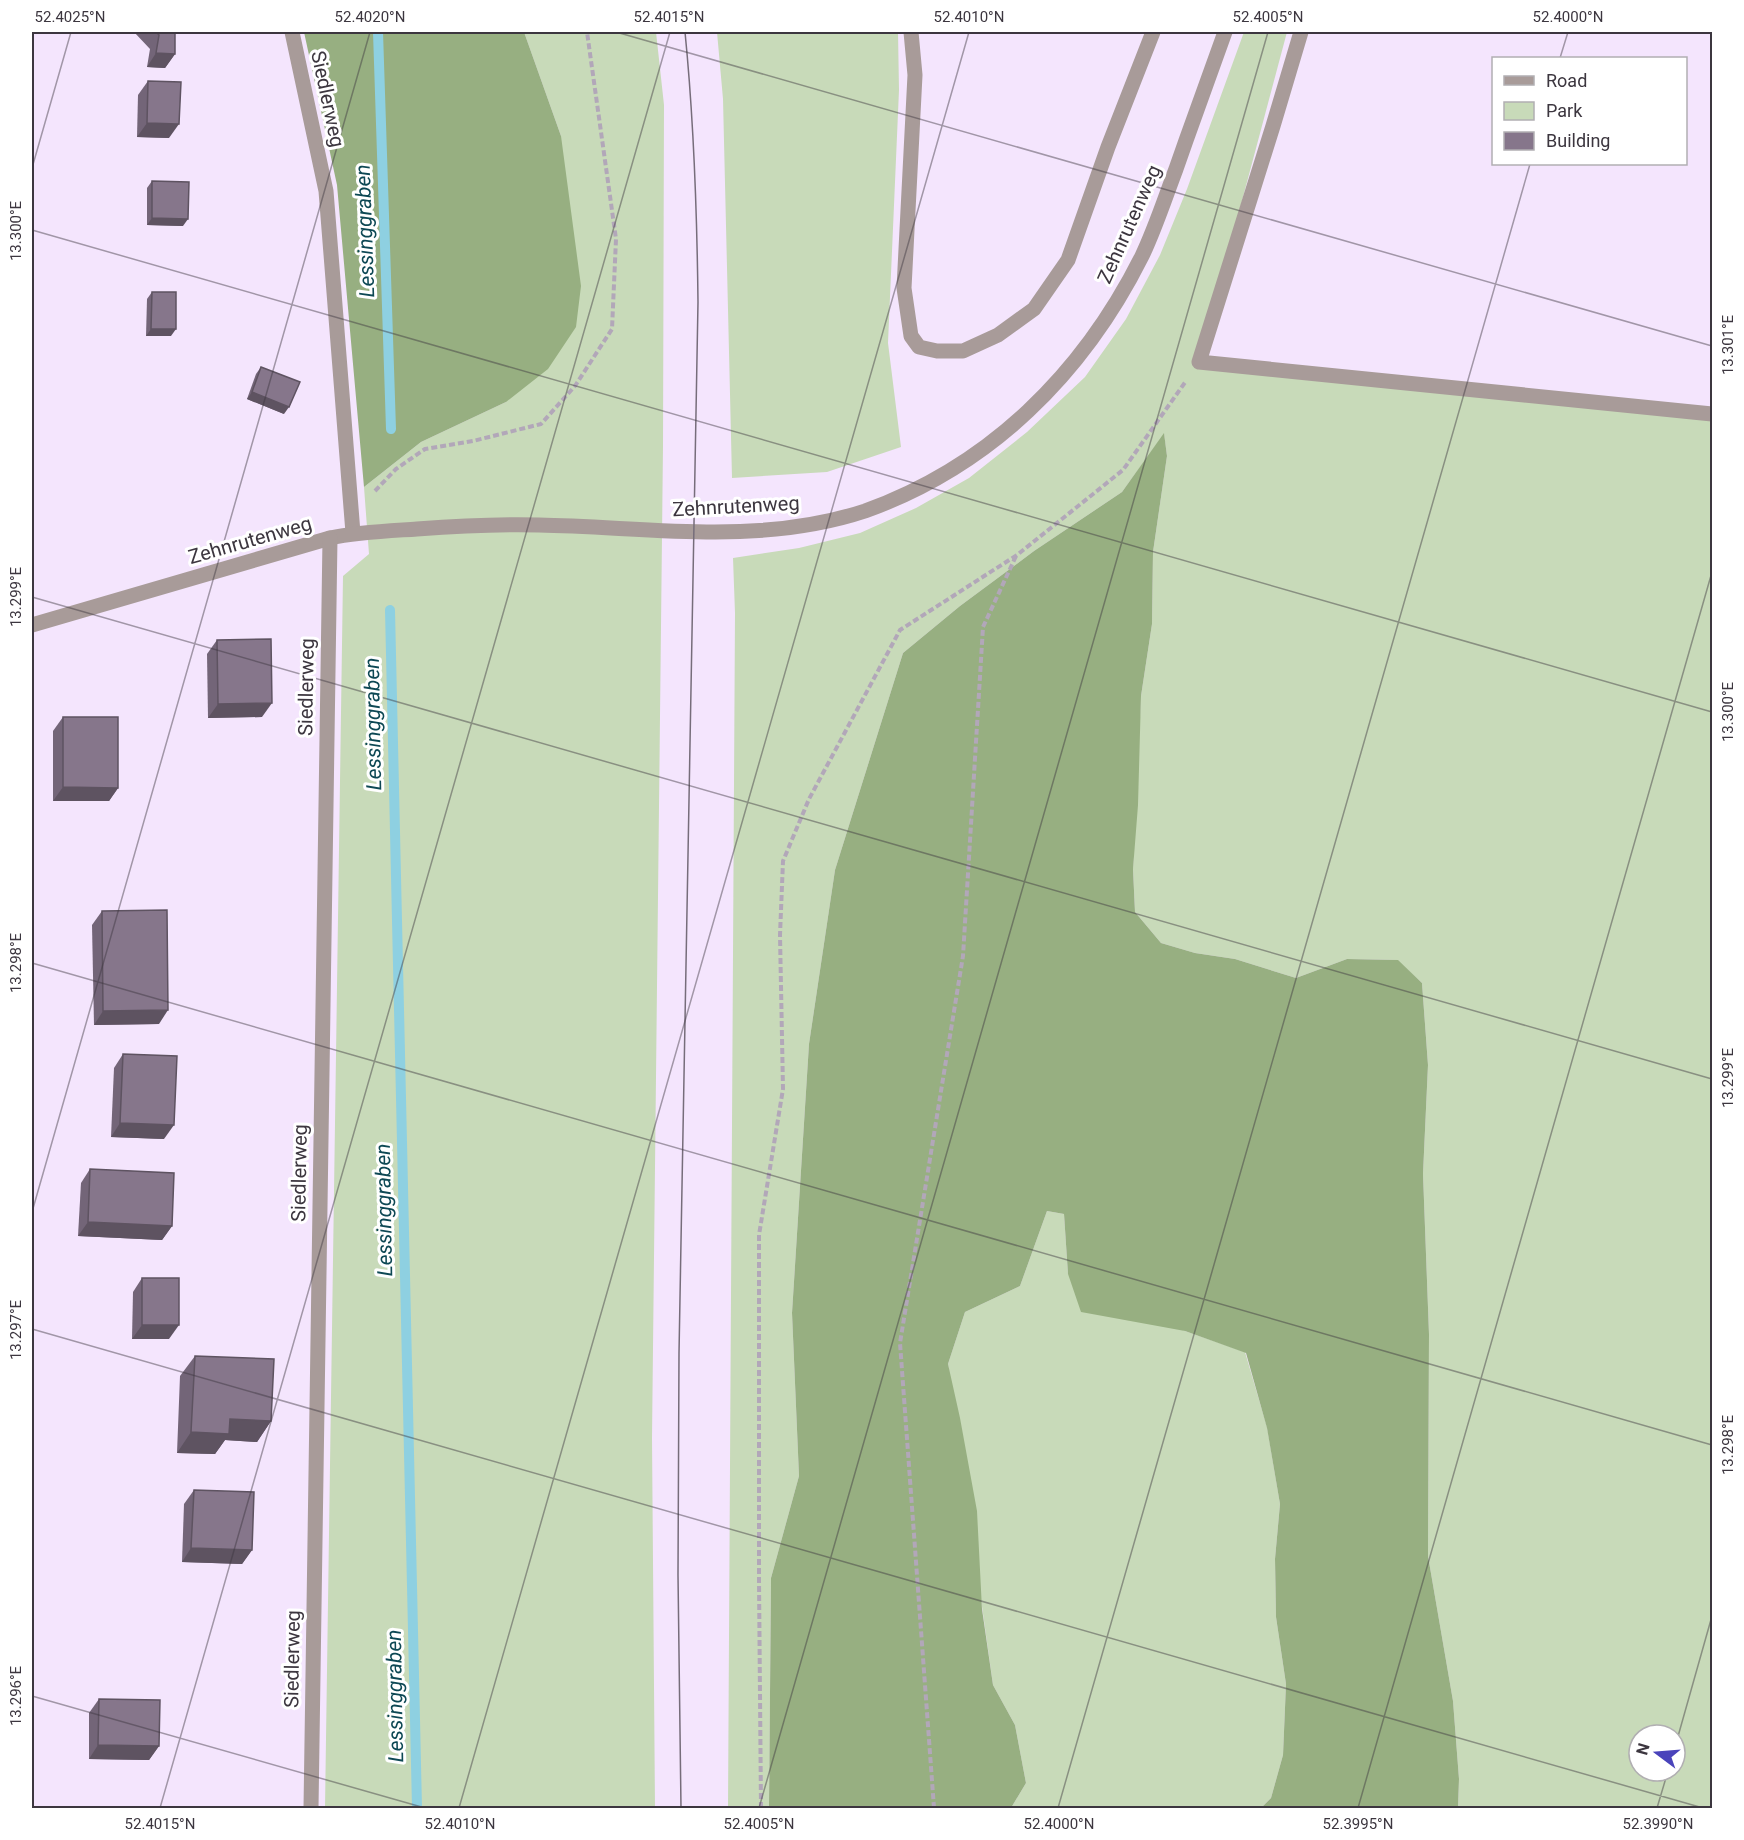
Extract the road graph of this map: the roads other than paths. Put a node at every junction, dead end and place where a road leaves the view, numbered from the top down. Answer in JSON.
{"nodes":[{"id":1,"x":292,"y":32,"type":"edge"},
{"id":2,"x":911,"y":32,"type":"edge"},
{"id":3,"x":1153,"y":32,"type":"edge"},
{"id":4,"x":1225,"y":32,"type":"edge"},
{"id":5,"x":1301,"y":32,"type":"edge"},
{"id":6,"x":1713,"y":414,"type":"edge"},
{"id":7,"x":353,"y":533,"type":"junction"},
{"id":8,"x":330,"y":538,"type":"junction"},
{"id":9,"x":32,"y":625,"type":"edge"},
{"id":10,"x":310,"y":1809,"type":"edge"}],
"edges":[{"from":1,"to":7,"type":"street","name":"Siedlerweg"},
{"from":2,"to":3,"type":"street","name":"Zehnrutenweg"},
{"from":4,"to":7,"type":"street","name":"Zehnrutenweg"},
{"from":5,"to":6,"type":"street"},
{"from":7,"to":8,"type":"street","name":"Zehnrutenweg"},
{"from":8,"to":9,"type":"street","name":"Zehnrutenweg"},
{"from":8,"to":10,"type":"street","name":"Siedlerweg"}]}
